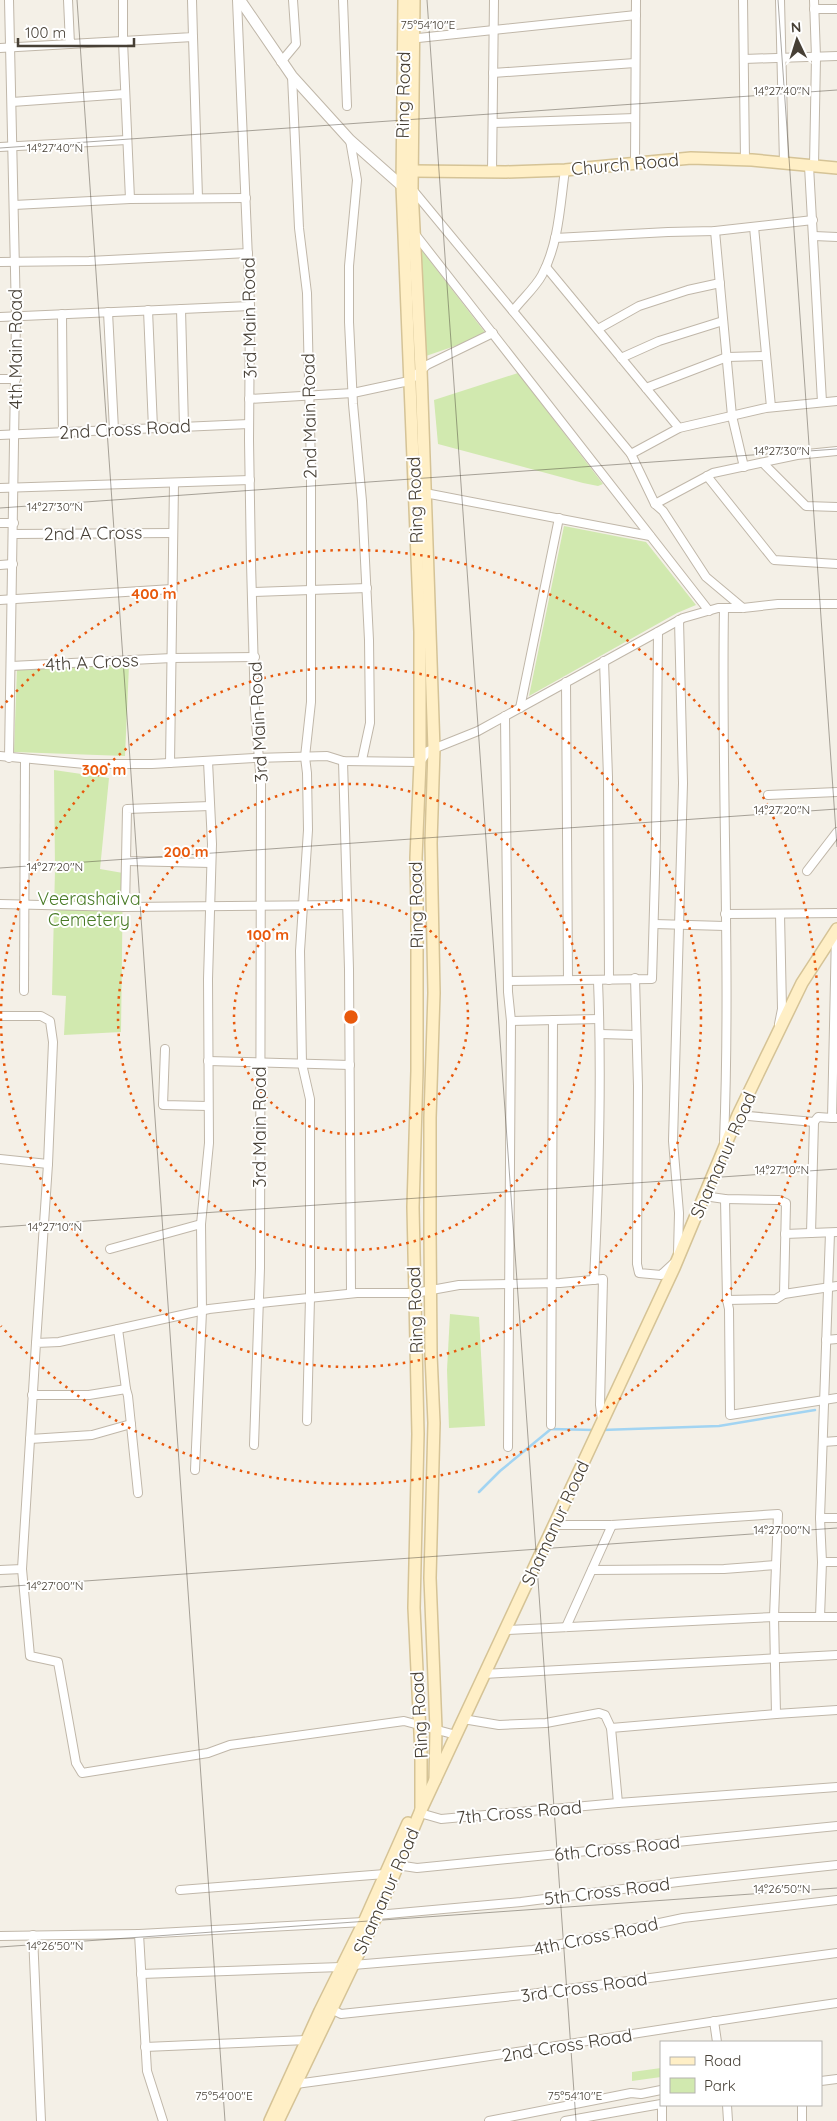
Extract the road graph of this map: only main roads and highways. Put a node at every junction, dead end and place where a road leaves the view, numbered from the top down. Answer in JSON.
{"nodes":[{"id":1,"x":404,"y":0,"type":"edge"},
{"id":2,"x":414,"y":0,"type":"edge"},
{"id":3,"x":410,"y":39,"type":"junction"},
{"id":4,"x":837,"y":168,"type":"edge"},
{"id":5,"x":412,"y":171,"type":"junction"},
{"id":6,"x":407,"y":187,"type":"junction"},
{"id":7,"x":836,"y":930,"type":"edge"},
{"id":8,"x":435,"y":1760,"type":"junction"},
{"id":9,"x":435,"y":1780,"type":"junction"},
{"id":10,"x":421,"y":1797,"type":"junction"},
{"id":11,"x":420,"y":1812,"type":"junction"},
{"id":12,"x":327,"y":2006,"type":"junction"},
{"id":13,"x":311,"y":2042,"type":"junction"},
{"id":14,"x":270,"y":2121,"type":"edge"},
{"id":15,"x":278,"y":2121,"type":"edge"}],
"edges":[{"from":1,"to":3,"type":"main road","name":"Ring Road"},
{"from":2,"to":3,"type":"main road","name":"Ring Road"},
{"from":3,"to":5,"type":"main road","name":"Ring Road"},
{"from":3,"to":6,"type":"main road","name":"Ring Road"},
{"from":4,"to":5,"type":"main road","name":"Church Road"},
{"from":5,"to":6,"type":"main road","name":"Ring Road"},
{"from":6,"to":8,"type":"main road","name":"Ring Road"},
{"from":6,"to":10,"type":"main road","name":"Ring Road"},
{"from":7,"to":9,"type":"main road","name":"Shamanur Road"},
{"from":8,"to":9,"type":"main road","name":"Ring Road"},
{"from":8,"to":10,"type":"main road","name":"Shamanur Road"},
{"from":9,"to":11,"type":"main road","name":"Shamanur Road"},
{"from":10,"to":11,"type":"main road","name":"Ring Road"},
{"from":10,"to":12,"type":"main road","name":"Shamanur Road"},
{"from":11,"to":12,"type":"main road","name":"Shamanur Road"},
{"from":12,"to":13,"type":"main road","name":"Shamanur Road"},
{"from":13,"to":14,"type":"main road","name":"Shamanur Road"},
{"from":13,"to":15,"type":"main road","name":"Shamanur Road"}]}
